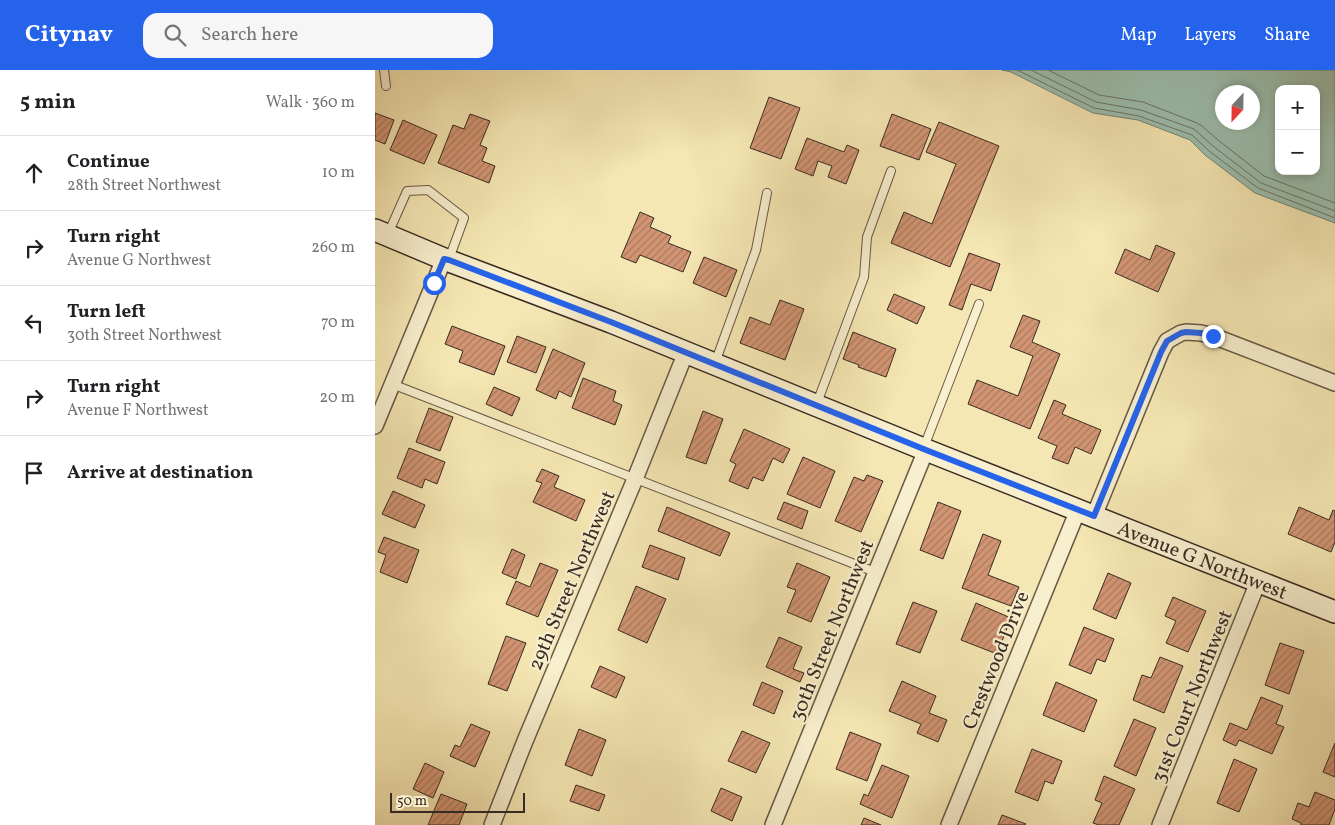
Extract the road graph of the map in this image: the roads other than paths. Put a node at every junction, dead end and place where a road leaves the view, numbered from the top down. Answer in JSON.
{"nodes":[{"id":1,"x":384,"y":70,"type":"edge"},
{"id":2,"x":385,"y":86,"type":"dead end"},
{"id":3,"x":891,"y":171,"type":"dead end"},
{"id":4,"x":767,"y":193,"type":"dead end"},
{"id":5,"x":381,"y":233,"type":"edge"},
{"id":6,"x":446,"y":260,"type":"junction"},
{"id":7,"x":979,"y":304,"type":"dead end"},
{"id":8,"x":686,"y":352,"type":"junction"},
{"id":9,"x":715,"y":363,"type":"junction"},
{"id":10,"x":1335,"y":383,"type":"edge"},
{"id":11,"x":392,"y":384,"type":"junction"},
{"id":12,"x":816,"y":405,"type":"junction"},
{"id":13,"x":375,"y":426,"type":"edge"},
{"id":14,"x":925,"y":450,"type":"junction"},
{"id":15,"x":635,"y":479,"type":"junction"},
{"id":16,"x":1086,"y":513,"type":"junction"},
{"id":17,"x":875,"y":572,"type":"junction"},
{"id":18,"x":1258,"y":582,"type":"junction"},
{"id":19,"x":1335,"y":610,"type":"edge"},
{"id":20,"x":492,"y":825,"type":"edge"},
{"id":21,"x":773,"y":825,"type":"edge"},
{"id":22,"x":949,"y":825,"type":"edge"},
{"id":23,"x":1160,"y":825,"type":"edge"}],
"edges":[{"from":1,"to":2,"type":"lane"},
{"from":3,"to":12,"type":"lane"},
{"from":4,"to":9,"type":"lane"},
{"from":5,"to":6,"type":"main road","name":"Avenue G Northwest"},
{"from":5,"to":6,"type":"lane"},
{"from":6,"to":8,"type":"main road","name":"Avenue G Northwest"},
{"from":6,"to":11,"type":"street"},
{"from":7,"to":14,"type":"lane"},
{"from":8,"to":9,"type":"main road","name":"Avenue G Northwest"},
{"from":8,"to":15,"type":"street","name":"29th Street Northwest"},
{"from":9,"to":12,"type":"main road","name":"Avenue G Northwest"},
{"from":10,"to":16,"type":"street"},
{"from":11,"to":13,"type":"street"},
{"from":11,"to":15,"type":"lane"},
{"from":12,"to":14,"type":"main road","name":"Avenue G Northwest"},
{"from":14,"to":16,"type":"main road","name":"Avenue G Northwest"},
{"from":14,"to":17,"type":"street","name":"30th Street Northwest"},
{"from":15,"to":17,"type":"lane"},
{"from":15,"to":20,"type":"street","name":"29th Street Northwest"},
{"from":16,"to":18,"type":"main road","name":"Avenue G Northwest"},
{"from":16,"to":22,"type":"street","name":"Crestwood Drive"},
{"from":17,"to":21,"type":"street","name":"30th Street Northwest"},
{"from":18,"to":19,"type":"main road","name":"Avenue G Northwest"},
{"from":18,"to":23,"type":"street","name":"31st Court Northwest"}]}
